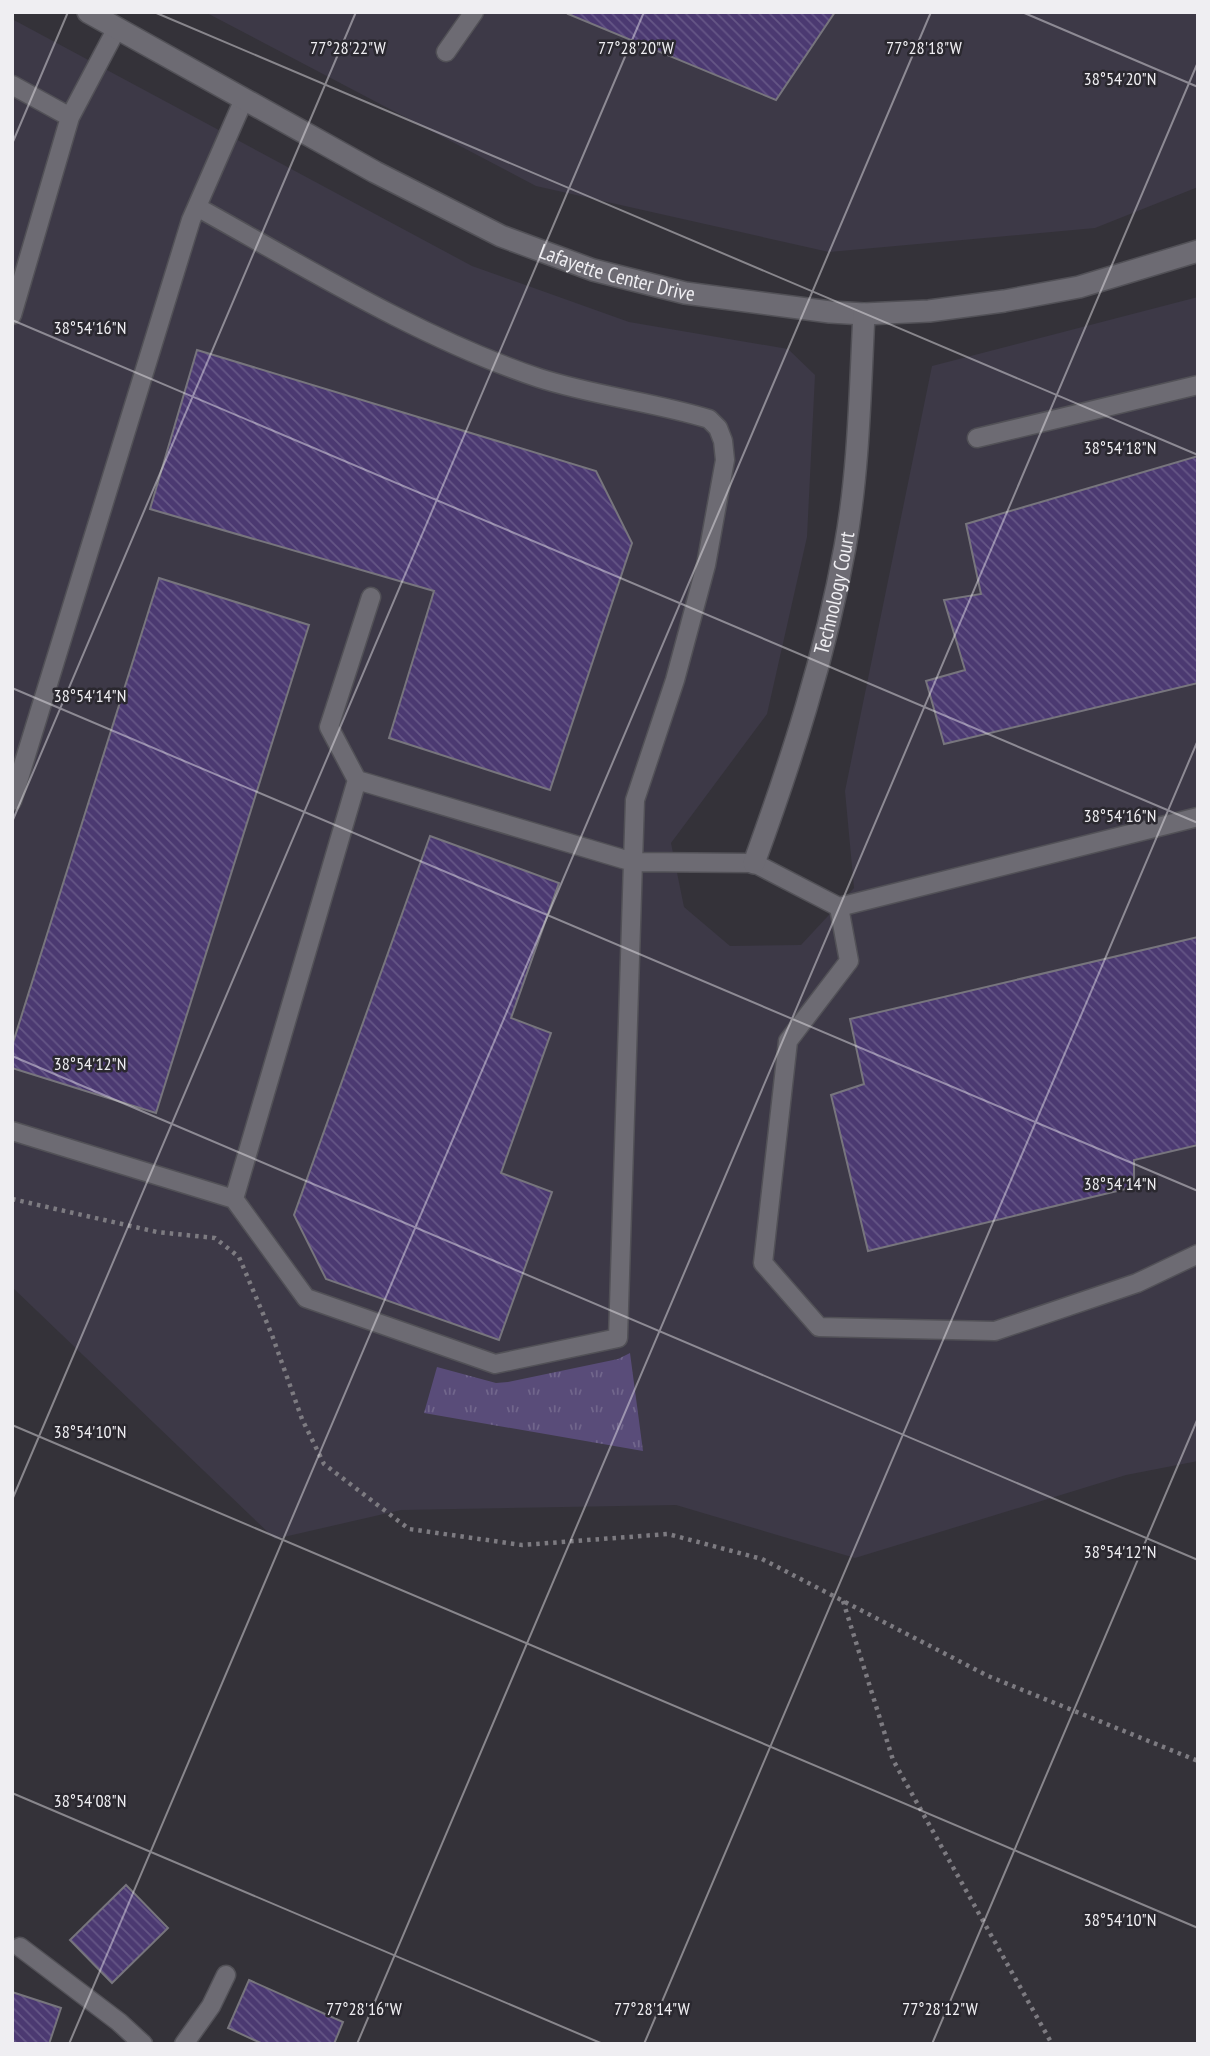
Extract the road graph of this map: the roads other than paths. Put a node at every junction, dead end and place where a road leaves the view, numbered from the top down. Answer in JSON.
{"nodes":[{"id":1,"x":89,"y":12,"type":"edge"},
{"id":2,"x":474,"y":12,"type":"edge"},
{"id":3,"x":117,"y":28,"type":"junction"},
{"id":4,"x":446,"y":52,"type":"dead end"},
{"id":5,"x":12,"y":85,"type":"edge"},
{"id":6,"x":244,"y":99,"type":"junction"},
{"id":7,"x":71,"y":117,"type":"junction"},
{"id":8,"x":197,"y":207,"type":"junction"},
{"id":9,"x":1198,"y":251,"type":"edge"},
{"id":10,"x":864,"y":314,"type":"junction"},
{"id":11,"x":12,"y":315,"type":"edge"},
{"id":12,"x":1198,"y":385,"type":"edge"},
{"id":13,"x":977,"y":438,"type":"dead end"},
{"id":14,"x":371,"y":597,"type":"dead end"},
{"id":15,"x":357,"y":780,"type":"junction"},
{"id":16,"x":12,"y":801,"type":"edge"},
{"id":17,"x":1198,"y":817,"type":"edge"},
{"id":18,"x":633,"y":862,"type":"junction"},
{"id":19,"x":754,"y":863,"type":"junction"},
{"id":20,"x":839,"y":907,"type":"junction"},
{"id":21,"x":12,"y":1131,"type":"edge"},
{"id":22,"x":234,"y":1199,"type":"junction"},
{"id":23,"x":1198,"y":1254,"type":"edge"},
{"id":24,"x":20,"y":1947,"type":"dead end"},
{"id":25,"x":226,"y":1975,"type":"dead end"},
{"id":26,"x":143,"y":2044,"type":"edge"},
{"id":27,"x":184,"y":2044,"type":"edge"}],
"edges":[{"from":1,"to":3,"type":"street","name":"Lafayette Center Drive"},
{"from":2,"to":4,"type":"lane"},
{"from":3,"to":6,"type":"street","name":"Lafayette Center Drive"},
{"from":3,"to":7,"type":"lane"},
{"from":5,"to":7,"type":"lane"},
{"from":6,"to":8,"type":"lane"},
{"from":6,"to":10,"type":"street","name":"Lafayette Center Drive"},
{"from":7,"to":11,"type":"lane"},
{"from":8,"to":16,"type":"lane"},
{"from":8,"to":18,"type":"lane"},
{"from":9,"to":10,"type":"street","name":"Lafayette Center Drive"},
{"from":10,"to":19,"type":"street","name":"Technology Court"},
{"from":12,"to":13,"type":"lane"},
{"from":14,"to":15,"type":"lane"},
{"from":15,"to":18,"type":"lane"},
{"from":15,"to":22,"type":"lane"},
{"from":17,"to":20,"type":"lane"},
{"from":18,"to":19,"type":"lane"},
{"from":18,"to":22,"type":"lane"},
{"from":19,"to":20,"type":"lane"},
{"from":20,"to":23,"type":"lane"},
{"from":21,"to":22,"type":"lane"},
{"from":24,"to":26,"type":"lane"},
{"from":25,"to":27,"type":"lane"}]}
